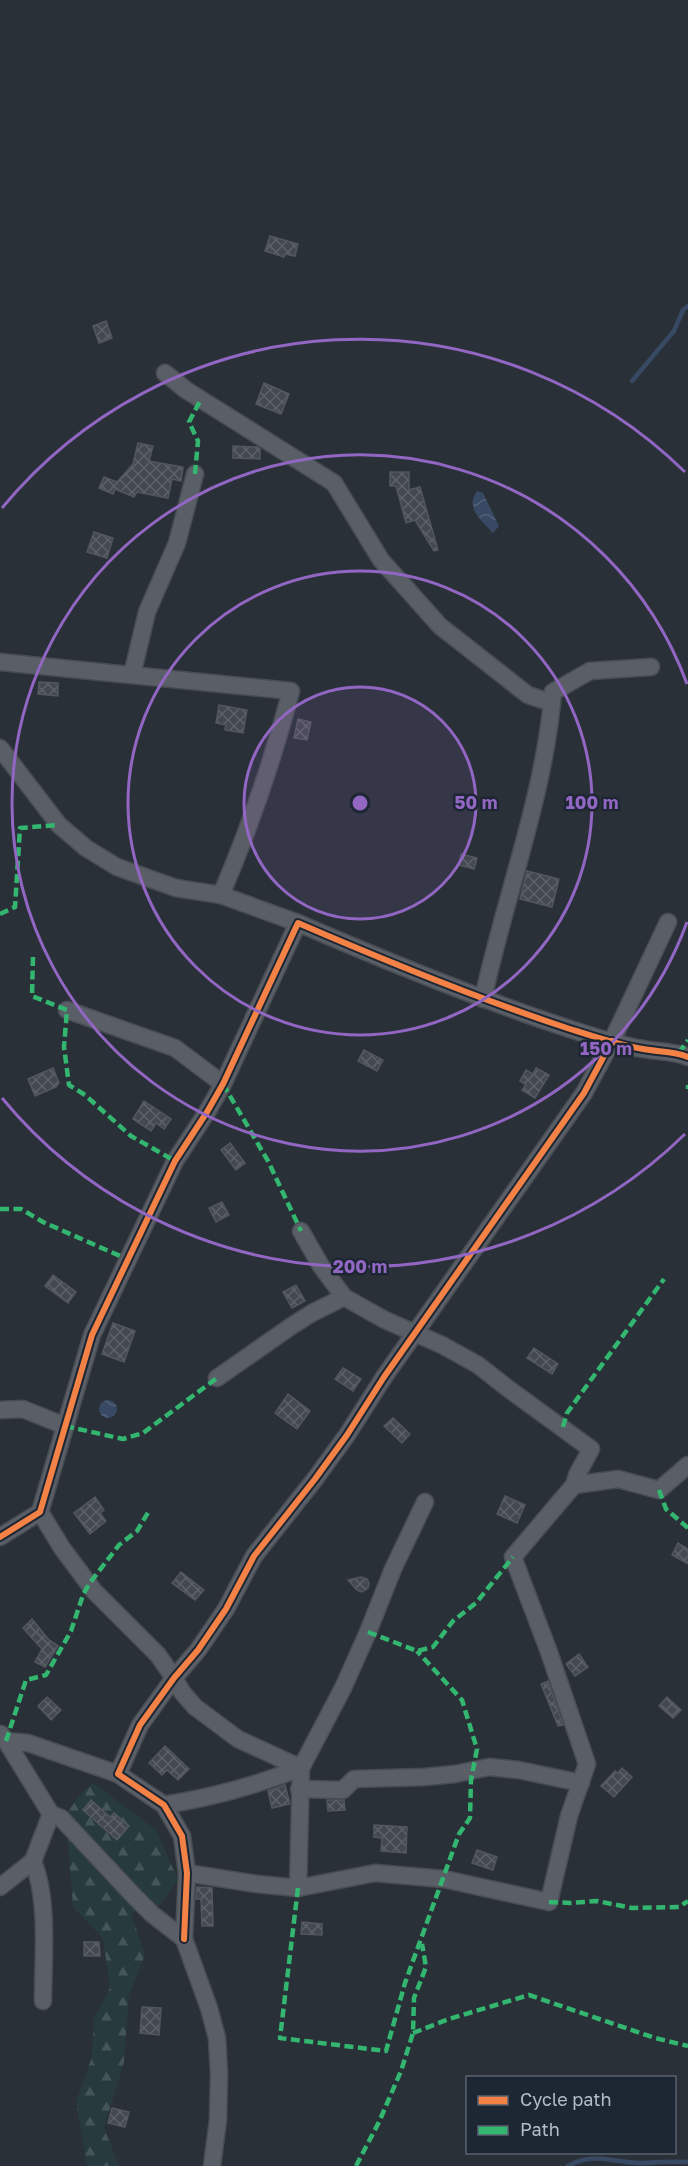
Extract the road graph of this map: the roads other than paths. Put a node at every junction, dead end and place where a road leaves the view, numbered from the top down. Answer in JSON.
{"nodes":[{"id":1,"x":165,"y":373,"type":"dead end"},
{"id":2,"x":195,"y":474,"type":"dead end"},
{"id":3,"x":0,"y":662,"type":"edge"},
{"id":4,"x":651,"y":667,"type":"dead end"},
{"id":5,"x":132,"y":675,"type":"junction"},
{"id":6,"x":552,"y":703,"type":"junction"},
{"id":7,"x":0,"y":748,"type":"edge"},
{"id":8,"x":221,"y":895,"type":"junction"},
{"id":9,"x":668,"y":922,"type":"dead end"},
{"id":10,"x":298,"y":923,"type":"junction"},
{"id":11,"x":483,"y":999,"type":"junction"},
{"id":12,"x":67,"y":1010,"type":"dead end"},
{"id":13,"x":612,"y":1041,"type":"junction"},
{"id":14,"x":688,"y":1058,"type":"edge"},
{"id":15,"x":223,"y":1084,"type":"junction"},
{"id":16,"x":301,"y":1231,"type":"dead end"},
{"id":17,"x":344,"y":1297,"type":"junction"},
{"id":18,"x":415,"y":1333,"type":"junction"},
{"id":19,"x":217,"y":1378,"type":"dead end"},
{"id":20,"x":0,"y":1410,"type":"edge"},
{"id":21,"x":65,"y":1426,"type":"junction"},
{"id":22,"x":688,"y":1465,"type":"edge"},
{"id":23,"x":574,"y":1485,"type":"junction"},
{"id":24,"x":425,"y":1502,"type":"dead end"},
{"id":25,"x":40,"y":1512,"type":"junction"},
{"id":26,"x":0,"y":1537,"type":"edge"},
{"id":27,"x":174,"y":1678,"type":"junction"},
{"id":28,"x":3,"y":1737,"type":"edge"},
{"id":29,"x":301,"y":1768,"type":"junction"},
{"id":30,"x":117,"y":1774,"type":"junction"},
{"id":31,"x":581,"y":1783,"type":"junction"},
{"id":32,"x":299,"y":1789,"type":"junction"},
{"id":33,"x":164,"y":1805,"type":"junction"},
{"id":34,"x":51,"y":1814,"type":"junction"},
{"id":35,"x":33,"y":1861,"type":"junction"},
{"id":36,"x":187,"y":1873,"type":"junction"},
{"id":37,"x":0,"y":1887,"type":"edge"},
{"id":38,"x":298,"y":1888,"type":"junction"},
{"id":39,"x":184,"y":1939,"type":"junction"},
{"id":40,"x":43,"y":2001,"type":"dead end"},
{"id":41,"x":212,"y":2166,"type":"edge"}],
"edges":[{"from":1,"to":6,"type":"street"},
{"from":2,"to":5,"type":"street"},
{"from":3,"to":5,"type":"street"},
{"from":4,"to":6,"type":"street"},
{"from":5,"to":8,"type":"street"},
{"from":6,"to":11,"type":"street"},
{"from":7,"to":8,"type":"street"},
{"from":8,"to":10,"type":"street"},
{"from":9,"to":13,"type":"street"},
{"from":10,"to":11,"type":"street"},
{"from":10,"to":15,"type":"street"},
{"from":11,"to":13,"type":"street"},
{"from":12,"to":15,"type":"street"},
{"from":13,"to":14,"type":"street"},
{"from":13,"to":18,"type":"street"},
{"from":15,"to":21,"type":"street"},
{"from":16,"to":17,"type":"street"},
{"from":17,"to":18,"type":"street"},
{"from":17,"to":19,"type":"street"},
{"from":18,"to":23,"type":"street"},
{"from":18,"to":27,"type":"street"},
{"from":20,"to":21,"type":"street"},
{"from":21,"to":25,"type":"street"},
{"from":22,"to":23,"type":"street"},
{"from":23,"to":31,"type":"street"},
{"from":24,"to":29,"type":"street"},
{"from":25,"to":26,"type":"street"},
{"from":25,"to":27,"type":"street"},
{"from":27,"to":29,"type":"street"},
{"from":27,"to":30,"type":"street"},
{"from":28,"to":30,"type":"street"},
{"from":28,"to":34,"type":"street"},
{"from":29,"to":32,"type":"street"},
{"from":29,"to":33,"type":"street"},
{"from":30,"to":33,"type":"street"},
{"from":31,"to":32,"type":"street"},
{"from":31,"to":38,"type":"street"},
{"from":32,"to":38,"type":"street"},
{"from":33,"to":36,"type":"street"},
{"from":34,"to":35,"type":"street"},
{"from":34,"to":39,"type":"street"},
{"from":35,"to":37,"type":"street"},
{"from":35,"to":40,"type":"street"},
{"from":36,"to":38,"type":"street"},
{"from":36,"to":39,"type":"street"},
{"from":39,"to":41,"type":"street"}]}
